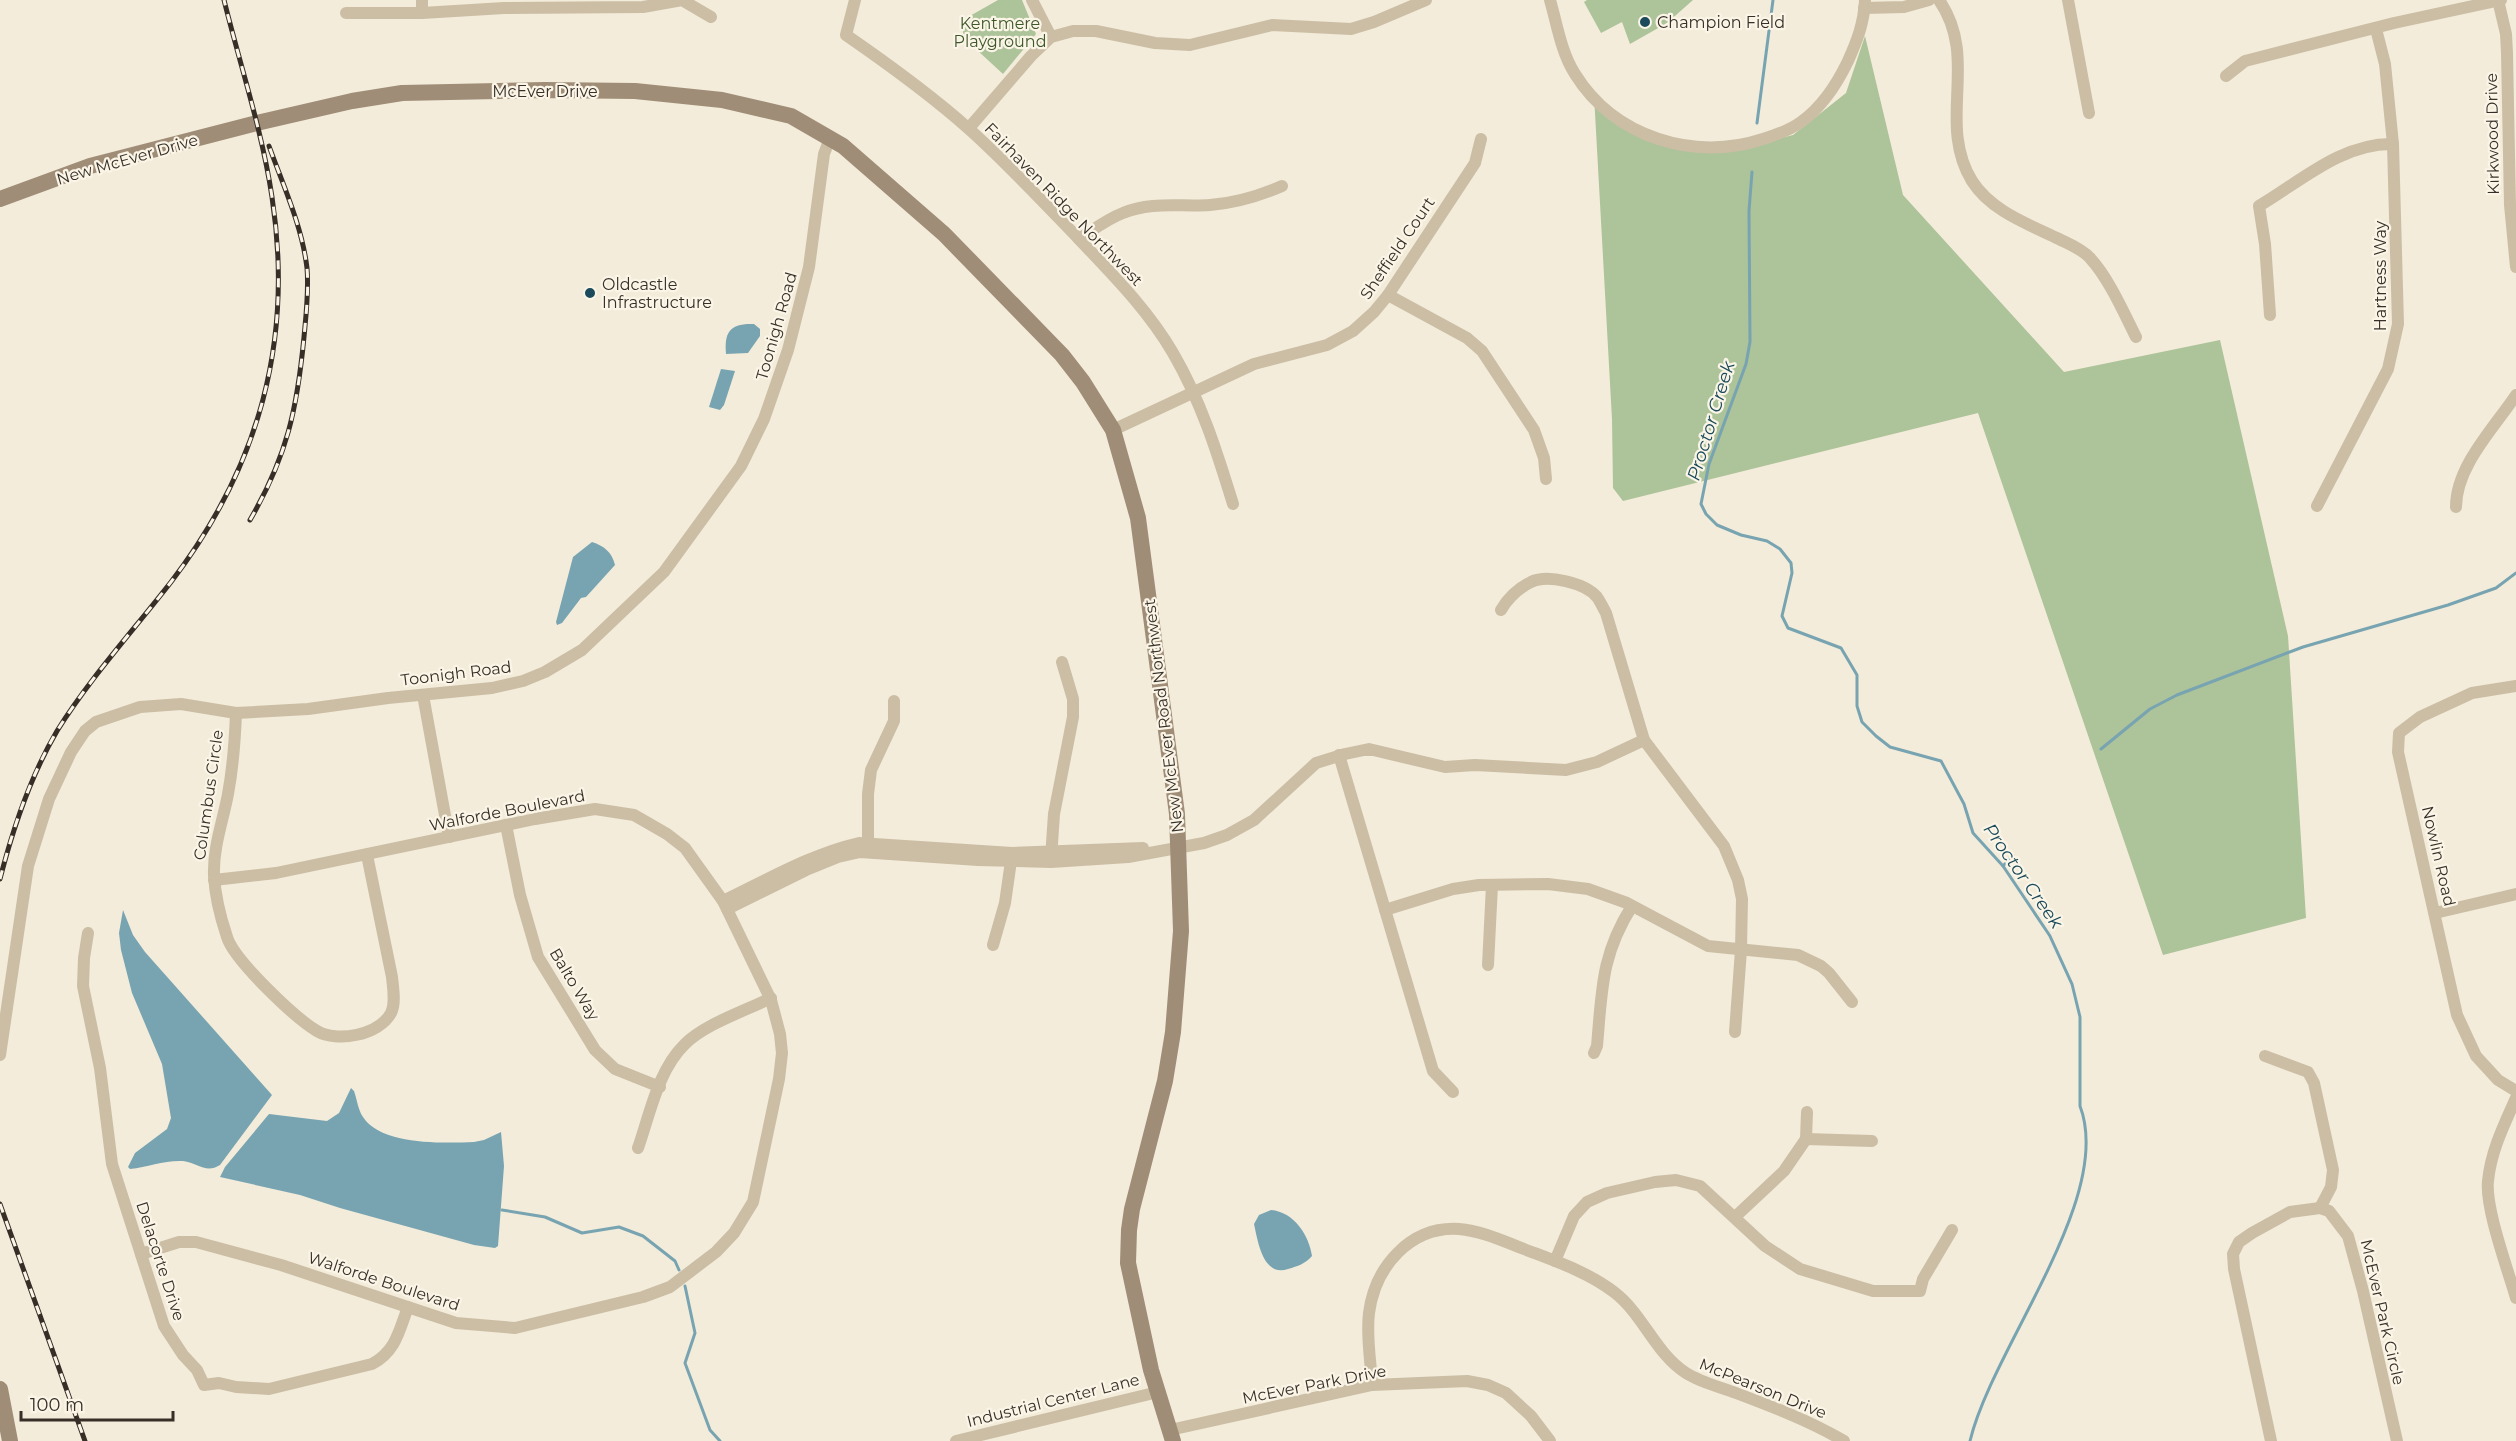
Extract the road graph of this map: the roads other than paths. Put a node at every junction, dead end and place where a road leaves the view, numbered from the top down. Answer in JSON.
{"nodes":[{"id":1,"x":422,"y":0,"type":"edge"},
{"id":2,"x":682,"y":0,"type":"edge"},
{"id":3,"x":855,"y":0,"type":"edge"},
{"id":4,"x":1032,"y":0,"type":"edge"},
{"id":5,"x":1426,"y":0,"type":"edge"},
{"id":6,"x":1550,"y":0,"type":"edge"},
{"id":7,"x":1929,"y":0,"type":"edge"},
{"id":8,"x":1939,"y":0,"type":"edge"},
{"id":9,"x":2068,"y":0,"type":"edge"},
{"id":10,"x":2499,"y":0,"type":"edge"},
{"id":11,"x":1864,"y":4,"type":"edge"},
{"id":12,"x":346,"y":13,"type":"dead end"},
{"id":13,"x":422,"y":13,"type":"junction"},
{"id":14,"x":711,"y":17,"type":"dead end"},
{"id":15,"x":2376,"y":29,"type":"junction"},
{"id":16,"x":1051,"y":37,"type":"junction"},
{"id":17,"x":2226,"y":76,"type":"dead end"},
{"id":18,"x":2513,"y":105,"type":"edge"},
{"id":19,"x":2089,"y":113,"type":"dead end"},
{"id":20,"x":255,"y":123,"type":"joint"},
{"id":21,"x":969,"y":128,"type":"junction"},
{"id":22,"x":830,"y":138,"type":"junction"},
{"id":23,"x":1481,"y":139,"type":"dead end"},
{"id":24,"x":2393,"y":144,"type":"junction"},
{"id":25,"x":1282,"y":186,"type":"dead end"},
{"id":26,"x":0,"y":199,"type":"edge"},
{"id":27,"x":2514,"y":233,"type":"edge"},
{"id":28,"x":1079,"y":239,"type":"junction"},
{"id":29,"x":2516,"y":267,"type":"edge"},
{"id":30,"x":1388,"y":295,"type":"junction"},
{"id":31,"x":2270,"y":315,"type":"dead end"},
{"id":32,"x":2136,"y":337,"type":"dead end"},
{"id":33,"x":1195,"y":393,"type":"junction"},
{"id":34,"x":2516,"y":395,"type":"edge"},
{"id":35,"x":1113,"y":430,"type":"junction"},
{"id":36,"x":1546,"y":479,"type":"dead end"},
{"id":37,"x":1233,"y":504,"type":"dead end"},
{"id":38,"x":2317,"y":506,"type":"dead end"},
{"id":39,"x":2456,"y":507,"type":"dead end"},
{"id":40,"x":1501,"y":610,"type":"dead end"},
{"id":41,"x":1062,"y":662,"type":"dead end"},
{"id":42,"x":2516,"y":686,"type":"edge"},
{"id":43,"x":423,"y":694,"type":"junction"},
{"id":44,"x":894,"y":701,"type":"dead end"},
{"id":45,"x":236,"y":713,"type":"junction"},
{"id":46,"x":1644,"y":740,"type":"junction"},
{"id":47,"x":1339,"y":755,"type":"junction"},
{"id":48,"x":506,"y":825,"type":"junction"},
{"id":49,"x":449,"y":837,"type":"junction"},
{"id":50,"x":868,"y":847,"type":"junction"},
{"id":51,"x":1178,"y":848,"type":"junction"},
{"id":52,"x":367,"y":855,"type":"junction"},
{"id":53,"x":1012,"y":857,"type":"junction"},
{"id":54,"x":1051,"y":857,"type":"junction"},
{"id":55,"x":214,"y":880,"type":"junction"},
{"id":56,"x":1492,"y":885,"type":"junction"},
{"id":57,"x":2516,"y":894,"type":"edge"},
{"id":58,"x":725,"y":905,"type":"junction"},
{"id":59,"x":1632,"y":906,"type":"junction"},
{"id":60,"x":1385,"y":910,"type":"junction"},
{"id":61,"x":2435,"y":913,"type":"junction"},
{"id":62,"x":88,"y":933,"type":"dead end"},
{"id":63,"x":993,"y":945,"type":"dead end"},
{"id":64,"x":1741,"y":950,"type":"junction"},
{"id":65,"x":1488,"y":965,"type":"dead end"},
{"id":66,"x":771,"y":998,"type":"junction"},
{"id":67,"x":1852,"y":1002,"type":"dead end"},
{"id":68,"x":1735,"y":1032,"type":"dead end"},
{"id":69,"x":1594,"y":1053,"type":"dead end"},
{"id":70,"x":0,"y":1055,"type":"edge"},
{"id":71,"x":2265,"y":1056,"type":"dead end"},
{"id":72,"x":660,"y":1087,"type":"junction"},
{"id":73,"x":2516,"y":1091,"type":"edge"},
{"id":74,"x":1453,"y":1092,"type":"dead end"},
{"id":75,"x":2516,"y":1098,"type":"edge"},
{"id":76,"x":1807,"y":1112,"type":"dead end"},
{"id":77,"x":1806,"y":1139,"type":"junction"},
{"id":78,"x":1872,"y":1141,"type":"dead end"},
{"id":79,"x":638,"y":1148,"type":"dead end"},
{"id":80,"x":2320,"y":1208,"type":"junction"},
{"id":81,"x":1735,"y":1217,"type":"junction"},
{"id":82,"x":1952,"y":1230,"type":"dead end"},
{"id":83,"x":141,"y":1254,"type":"junction"},
{"id":84,"x":1555,"y":1261,"type":"junction"},
{"id":85,"x":2516,"y":1298,"type":"edge"},
{"id":86,"x":408,"y":1307,"type":"junction"},
{"id":87,"x":1372,"y":1385,"type":"junction"},
{"id":88,"x":0,"y":1389,"type":"edge"},
{"id":89,"x":1158,"y":1392,"type":"junction"},
{"id":90,"x":1171,"y":1436,"type":"edge"},
{"id":91,"x":10,"y":1441,"type":"edge"},
{"id":92,"x":958,"y":1441,"type":"edge"},
{"id":93,"x":1550,"y":1441,"type":"edge"},
{"id":94,"x":1844,"y":1441,"type":"edge"},
{"id":95,"x":2271,"y":1441,"type":"edge"},
{"id":96,"x":2397,"y":1441,"type":"edge"}],
"edges":[{"from":1,"to":13,"type":"street"},
{"from":2,"to":13,"type":"street"},
{"from":2,"to":14,"type":"street"},
{"from":3,"to":21,"type":"street","name":"Fairhaven Ridge Northwest"},
{"from":4,"to":16,"type":"street"},
{"from":5,"to":16,"type":"street"},
{"from":6,"to":11,"type":"street"},
{"from":7,"to":11,"type":"street"},
{"from":8,"to":32,"type":"street"},
{"from":9,"to":19,"type":"street"},
{"from":10,"to":15,"type":"street"},
{"from":10,"to":18,"type":"street","name":"Kirkwood Drive"},
{"from":12,"to":13,"type":"street"},
{"from":15,"to":17,"type":"street"},
{"from":15,"to":24,"type":"street","name":"Hartness Way"},
{"from":16,"to":21,"type":"street"},
{"from":18,"to":27,"type":"street","name":"Kirkwood Drive"},
{"from":20,"to":22,"type":"street","name":"McEver Drive"},
{"from":20,"to":26,"type":"street","name":"New McEver Drive"},
{"from":21,"to":28,"type":"street","name":"Fairhaven Ridge Northwest"},
{"from":22,"to":35,"type":"street","name":"New McEver Road Northwest"},
{"from":22,"to":43,"type":"street","name":"Toonigh Road"},
{"from":23,"to":30,"type":"street","name":"Sheffield Court"},
{"from":24,"to":31,"type":"street"},
{"from":24,"to":38,"type":"street","name":"Hartness Way"},
{"from":25,"to":28,"type":"street"},
{"from":27,"to":29,"type":"street","name":"Kirkwood Drive"},
{"from":28,"to":33,"type":"street","name":"Fairhaven Ridge Northwest"},
{"from":30,"to":33,"type":"street","name":"Sheffield Court"},
{"from":30,"to":36,"type":"street"},
{"from":33,"to":35,"type":"street","name":"Sheffield Court"},
{"from":33,"to":37,"type":"street","name":"Fairhaven Ridge Northwest"},
{"from":34,"to":39,"type":"street"},
{"from":35,"to":51,"type":"street","name":"New McEver Road Northwest"},
{"from":40,"to":46,"type":"street"},
{"from":41,"to":54,"type":"street"},
{"from":42,"to":61,"type":"street","name":"Nowlin Road"},
{"from":43,"to":45,"type":"street","name":"Toonigh Road"},
{"from":43,"to":49,"type":"street"},
{"from":44,"to":50,"type":"street"},
{"from":45,"to":55,"type":"street","name":"Columbus Circle"},
{"from":45,"to":70,"type":"street","name":"Toonigh Road"},
{"from":46,"to":47,"type":"street"},
{"from":46,"to":64,"type":"street"},
{"from":47,"to":51,"type":"street"},
{"from":47,"to":60,"type":"street"},
{"from":48,"to":49,"type":"street","name":"Walforde Boulevard"},
{"from":48,"to":58,"type":"street","name":"Walforde Boulevard"},
{"from":48,"to":72,"type":"street","name":"Balto Way"},
{"from":49,"to":52,"type":"street","name":"Walforde Boulevard"},
{"from":50,"to":53,"type":"street"},
{"from":50,"to":58,"type":"street"},
{"from":51,"to":54,"type":"street"},
{"from":51,"to":89,"type":"street","name":"New McEver Road Northwest"},
{"from":52,"to":55,"type":"street","name":"Walforde Boulevard"},
{"from":52,"to":55,"type":"street","name":"Columbus Circle"},
{"from":53,"to":54,"type":"street"},
{"from":53,"to":63,"type":"street"},
{"from":56,"to":59,"type":"street"},
{"from":56,"to":60,"type":"street"},
{"from":56,"to":65,"type":"street"},
{"from":57,"to":61,"type":"street"},
{"from":58,"to":66,"type":"street","name":"Walforde Boulevard"},
{"from":59,"to":64,"type":"street"},
{"from":59,"to":69,"type":"street"},
{"from":60,"to":74,"type":"street"},
{"from":61,"to":73,"type":"street","name":"Nowlin Road"},
{"from":62,"to":83,"type":"street","name":"Delacorte Drive"},
{"from":64,"to":67,"type":"street"},
{"from":64,"to":68,"type":"street"},
{"from":66,"to":72,"type":"street"},
{"from":66,"to":86,"type":"street","name":"Walforde Boulevard"},
{"from":71,"to":80,"type":"street"},
{"from":72,"to":79,"type":"street"},
{"from":75,"to":85,"type":"street"},
{"from":76,"to":77,"type":"street"},
{"from":77,"to":78,"type":"street"},
{"from":77,"to":81,"type":"street"},
{"from":80,"to":95,"type":"street"},
{"from":80,"to":96,"type":"street","name":"McEver Park Circle"},
{"from":81,"to":82,"type":"street"},
{"from":81,"to":84,"type":"street"},
{"from":83,"to":86,"type":"street","name":"Walforde Boulevard"},
{"from":83,"to":86,"type":"street","name":"Delacorte Drive"},
{"from":84,"to":87,"type":"street","name":"McPearson Drive"},
{"from":84,"to":94,"type":"street","name":"McPearson Drive"},
{"from":87,"to":90,"type":"street","name":"McEver Park Drive"},
{"from":87,"to":93,"type":"street","name":"McEver Park Drive"},
{"from":88,"to":91,"type":"street"},
{"from":89,"to":90,"type":"street","name":"New McEver Road Northwest"},
{"from":89,"to":92,"type":"street","name":"Industrial Center Lane"}]}
